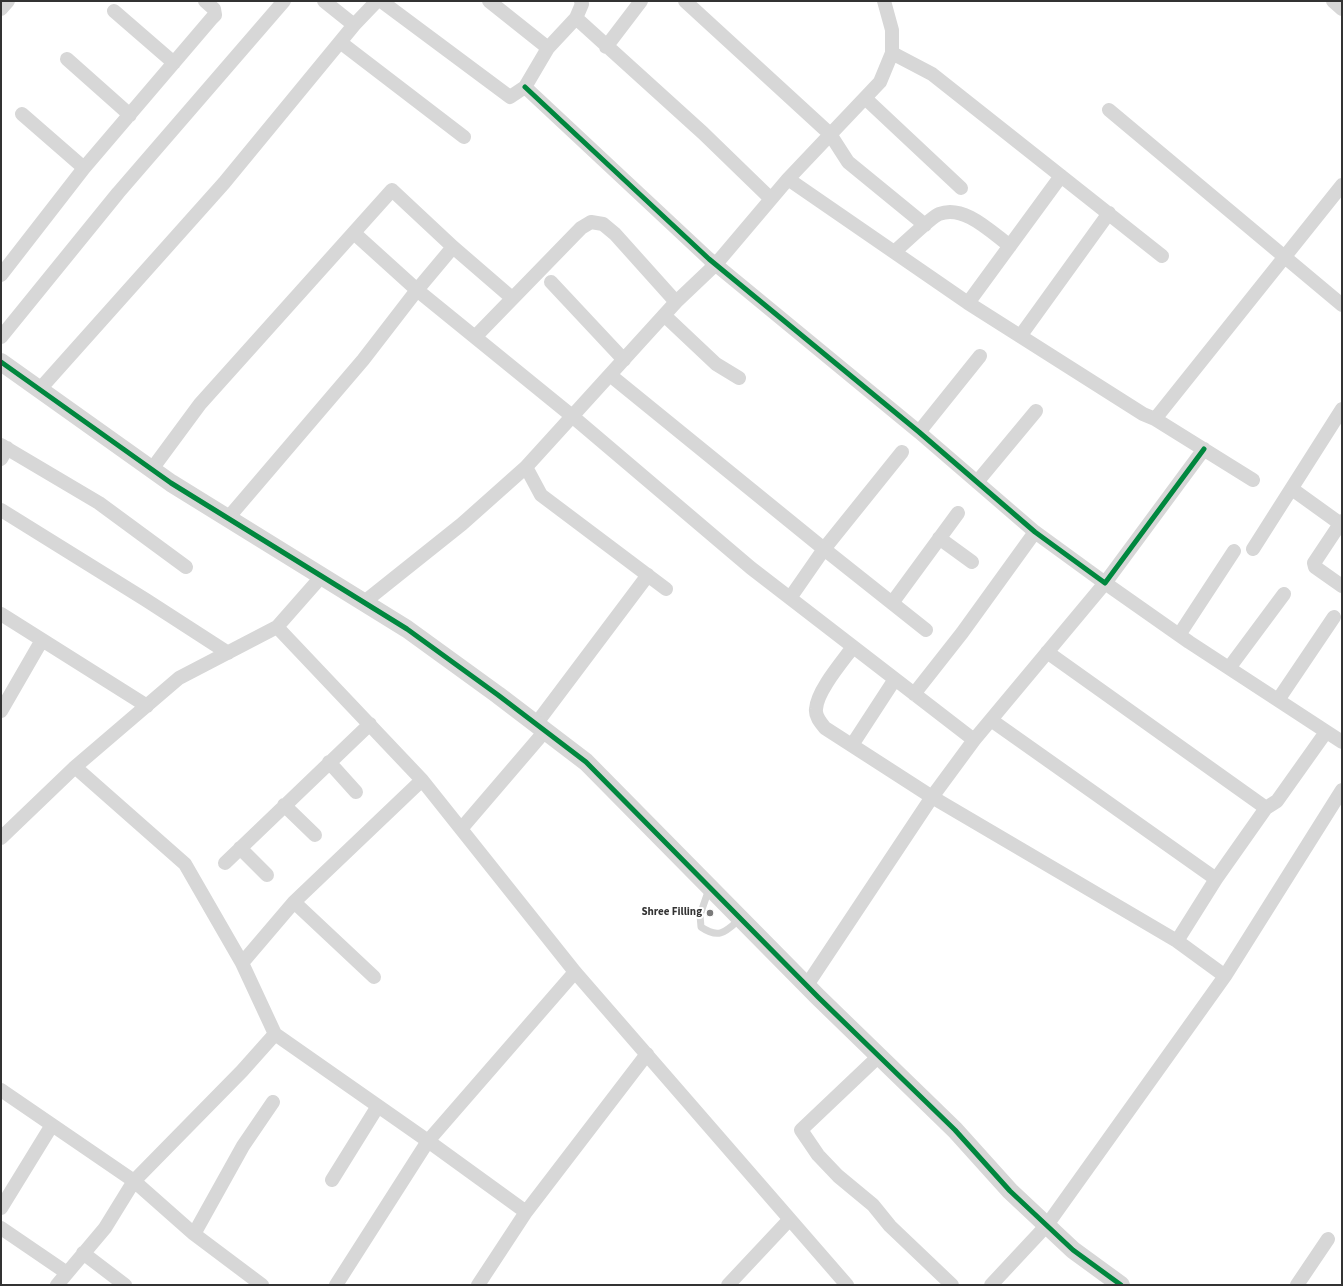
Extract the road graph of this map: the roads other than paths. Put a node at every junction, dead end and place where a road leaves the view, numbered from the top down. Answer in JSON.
{"nodes":[{"id":1,"x":8,"y":1,"type":"edge"},
{"id":2,"x":204,"y":1,"type":"edge"},
{"id":3,"x":284,"y":1,"type":"edge"},
{"id":4,"x":324,"y":1,"type":"edge"},
{"id":5,"x":377,"y":1,"type":"edge"},
{"id":6,"x":382,"y":1,"type":"edge"},
{"id":7,"x":489,"y":1,"type":"edge"},
{"id":8,"x":581,"y":1,"type":"edge"},
{"id":9,"x":641,"y":1,"type":"edge"},
{"id":10,"x":685,"y":1,"type":"edge"},
{"id":11,"x":884,"y":1,"type":"edge"},
{"id":12,"x":1332,"y":1,"type":"edge"},
{"id":13,"x":1,"y":9,"type":"edge"},
{"id":14,"x":1342,"y":9,"type":"edge"},
{"id":15,"x":114,"y":11,"type":"dead end"},
{"id":16,"x":576,"y":18,"type":"junction"},
{"id":17,"x":354,"y":25,"type":"junction"},
{"id":18,"x":340,"y":42,"type":"junction"},
{"id":19,"x":606,"y":47,"type":"junction"},
{"id":20,"x":548,"y":48,"type":"junction"},
{"id":21,"x":892,"y":53,"type":"junction"},
{"id":22,"x":67,"y":59,"type":"dead end"},
{"id":23,"x":174,"y":63,"type":"junction"},
{"id":24,"x":525,"y":87,"type":"junction"},
{"id":25,"x":864,"y":98,"type":"junction"},
{"id":26,"x":1110,"y":110,"type":"dead end"},
{"id":27,"x":22,"y":114,"type":"dead end"},
{"id":28,"x":130,"y":115,"type":"junction"},
{"id":29,"x":830,"y":134,"type":"junction"},
{"id":30,"x":464,"y":137,"type":"dead end"},
{"id":31,"x":84,"y":168,"type":"junction"},
{"id":32,"x":1061,"y":176,"type":"junction"},
{"id":33,"x":788,"y":179,"type":"junction"},
{"id":34,"x":1342,"y":185,"type":"edge"},
{"id":35,"x":961,"y":188,"type":"dead end"},
{"id":36,"x":771,"y":199,"type":"junction"},
{"id":37,"x":1109,"y":214,"type":"junction"},
{"id":38,"x":925,"y":225,"type":"junction"},
{"id":39,"x":354,"y":233,"type":"junction"},
{"id":40,"x":1010,"y":246,"type":"junction"},
{"id":41,"x":453,"y":247,"type":"junction"},
{"id":42,"x":894,"y":252,"type":"junction"},
{"id":43,"x":1162,"y":256,"type":"dead end"},
{"id":44,"x":1285,"y":256,"type":"junction"},
{"id":45,"x":716,"y":264,"type":"junction"},
{"id":46,"x":1,"y":275,"type":"edge"},
{"id":47,"x":551,"y":282,"type":"dead end"},
{"id":48,"x":416,"y":290,"type":"junction"},
{"id":49,"x":512,"y":298,"type":"junction"},
{"id":50,"x":676,"y":302,"type":"junction"},
{"id":51,"x":968,"y":303,"type":"junction"},
{"id":52,"x":1342,"y":305,"type":"edge"},
{"id":53,"x":664,"y":316,"type":"junction"},
{"id":54,"x":1021,"y":335,"type":"junction"},
{"id":55,"x":1,"y":337,"type":"edge"},
{"id":56,"x":475,"y":337,"type":"junction"},
{"id":57,"x":980,"y":356,"type":"dead end"},
{"id":58,"x":624,"y":360,"type":"junction"},
{"id":59,"x":1,"y":362,"type":"edge"},
{"id":60,"x":610,"y":375,"type":"junction"},
{"id":61,"x":739,"y":378,"type":"dead end"},
{"id":62,"x":40,"y":390,"type":"junction"},
{"id":63,"x":1342,"y":409,"type":"edge"},
{"id":64,"x":1036,"y":411,"type":"dead end"},
{"id":65,"x":572,"y":416,"type":"junction"},
{"id":66,"x":1156,"y":419,"type":"junction"},
{"id":67,"x":919,"y":432,"type":"junction"},
{"id":68,"x":1204,"y":449,"type":"junction"},
{"id":69,"x":3,"y":451,"type":"edge"},
{"id":70,"x":902,"y":452,"type":"dead end"},
{"id":71,"x":526,"y":467,"type":"junction"},
{"id":72,"x":152,"y":469,"type":"junction"},
{"id":73,"x":1253,"y":480,"type":"dead end"},
{"id":74,"x":977,"y":482,"type":"junction"},
{"id":75,"x":1292,"y":489,"type":"junction"},
{"id":76,"x":1,"y":510,"type":"edge"},
{"id":77,"x":958,"y":513,"type":"dead end"},
{"id":78,"x":228,"y":518,"type":"junction"},
{"id":79,"x":1341,"y":523,"type":"edge"},
{"id":80,"x":1035,"y":532,"type":"junction"},
{"id":81,"x":939,"y":538,"type":"junction"},
{"id":82,"x":824,"y":549,"type":"junction"},
{"id":83,"x":1253,"y":549,"type":"dead end"},
{"id":84,"x":1234,"y":551,"type":"dead end"},
{"id":85,"x":972,"y":562,"type":"dead end"},
{"id":86,"x":186,"y":567,"type":"dead end"},
{"id":87,"x":648,"y":575,"type":"junction"},
{"id":88,"x":321,"y":577,"type":"junction"},
{"id":89,"x":1105,"y":583,"type":"junction"},
{"id":90,"x":1342,"y":586,"type":"edge"},
{"id":91,"x":666,"y":589,"type":"dead end"},
{"id":92,"x":1284,"y":594,"type":"dead end"},
{"id":93,"x":790,"y":598,"type":"junction"},
{"id":94,"x":892,"y":602,"type":"junction"},
{"id":95,"x":363,"y":603,"type":"junction"},
{"id":96,"x":1,"y":614,"type":"edge"},
{"id":97,"x":1334,"y":617,"type":"dead end"},
{"id":98,"x":277,"y":627,"type":"junction"},
{"id":99,"x":926,"y":630,"type":"dead end"},
{"id":100,"x":1179,"y":635,"type":"junction"},
{"id":101,"x":42,"y":640,"type":"junction"},
{"id":102,"x":853,"y":647,"type":"junction"},
{"id":103,"x":1047,"y":652,"type":"junction"},
{"id":104,"x":228,"y":653,"type":"junction"},
{"id":105,"x":1229,"y":668,"type":"junction"},
{"id":106,"x":894,"y":679,"type":"junction"},
{"id":107,"x":914,"y":694,"type":"junction"},
{"id":108,"x":1278,"y":700,"type":"junction"},
{"id":109,"x":147,"y":706,"type":"junction"},
{"id":110,"x":1,"y":711,"type":"edge"},
{"id":111,"x":991,"y":720,"type":"junction"},
{"id":112,"x":370,"y":724,"type":"junction"},
{"id":113,"x":540,"y":727,"type":"junction"},
{"id":114,"x":1326,"y":732,"type":"junction"},
{"id":115,"x":974,"y":740,"type":"junction"},
{"id":116,"x":1342,"y":742,"type":"edge"},
{"id":117,"x":852,"y":745,"type":"junction"},
{"id":118,"x":329,"y":762,"type":"junction"},
{"id":119,"x":75,"y":767,"type":"junction"},
{"id":120,"x":422,"y":780,"type":"junction"},
{"id":121,"x":1342,"y":790,"type":"edge"},
{"id":122,"x":356,"y":792,"type":"dead end"},
{"id":123,"x":932,"y":797,"type":"junction"},
{"id":124,"x":284,"y":805,"type":"junction"},
{"id":125,"x":1266,"y":808,"type":"junction"},
{"id":126,"x":461,"y":828,"type":"junction"},
{"id":127,"x":315,"y":835,"type":"dead end"},
{"id":128,"x":1,"y":838,"type":"edge"},
{"id":129,"x":240,"y":848,"type":"junction"},
{"id":130,"x":225,"y":863,"type":"dead end"},
{"id":131,"x":266,"y":875,"type":"dead end"},
{"id":132,"x":1216,"y":879,"type":"junction"},
{"id":133,"x":710,"y":887,"type":"junction"},
{"id":134,"x":294,"y":902,"type":"junction"},
{"id":135,"x":741,"y":918,"type":"junction"},
{"id":136,"x":1177,"y":941,"type":"junction"},
{"id":137,"x":242,"y":962,"type":"junction"},
{"id":138,"x":576,"y":972,"type":"junction"},
{"id":139,"x":374,"y":976,"type":"dead end"},
{"id":140,"x":1225,"y":976,"type":"junction"},
{"id":141,"x":807,"y":985,"type":"junction"},
{"id":142,"x":275,"y":1034,"type":"junction"},
{"id":143,"x":647,"y":1054,"type":"junction"},
{"id":144,"x":879,"y":1056,"type":"junction"},
{"id":145,"x":1,"y":1090,"type":"edge"},
{"id":146,"x":273,"y":1102,"type":"dead end"},
{"id":147,"x":378,"y":1106,"type":"junction"},
{"id":148,"x":52,"y":1125,"type":"junction"},
{"id":149,"x":428,"y":1141,"type":"junction"},
{"id":150,"x":134,"y":1180,"type":"junction"},
{"id":151,"x":332,"y":1180,"type":"dead end"},
{"id":152,"x":1,"y":1208,"type":"edge"},
{"id":153,"x":526,"y":1212,"type":"junction"},
{"id":154,"x":789,"y":1220,"type":"junction"},
{"id":155,"x":1047,"y":1225,"type":"junction"},
{"id":156,"x":1,"y":1228,"type":"edge"},
{"id":157,"x":194,"y":1234,"type":"junction"},
{"id":158,"x":1328,"y":1239,"type":"dead end"},
{"id":159,"x":84,"y":1254,"type":"junction"},
{"id":160,"x":67,"y":1273,"type":"junction"},
{"id":161,"x":57,"y":1285,"type":"edge"},
{"id":162,"x":125,"y":1285,"type":"edge"},
{"id":163,"x":262,"y":1285,"type":"edge"},
{"id":164,"x":336,"y":1285,"type":"edge"},
{"id":165,"x":478,"y":1285,"type":"edge"},
{"id":166,"x":728,"y":1285,"type":"edge"},
{"id":167,"x":847,"y":1285,"type":"edge"},
{"id":168,"x":952,"y":1285,"type":"edge"},
{"id":169,"x":991,"y":1285,"type":"edge"},
{"id":170,"x":1121,"y":1285,"type":"edge"},
{"id":171,"x":1297,"y":1285,"type":"edge"}],
"edges":[{"from":1,"to":13,"type":"street"},
{"from":2,"to":23,"type":"street"},
{"from":3,"to":55,"type":"street"},
{"from":4,"to":17,"type":"street"},
{"from":5,"to":17,"type":"street"},
{"from":6,"to":24,"type":"street"},
{"from":7,"to":20,"type":"street"},
{"from":8,"to":16,"type":"street"},
{"from":9,"to":19,"type":"street"},
{"from":10,"to":29,"type":"street"},
{"from":11,"to":21,"type":"street"},
{"from":12,"to":14,"type":"street"},
{"from":15,"to":23,"type":"street"},
{"from":16,"to":19,"type":"street"},
{"from":16,"to":20,"type":"street"},
{"from":17,"to":18,"type":"street"},
{"from":18,"to":30,"type":"street"},
{"from":18,"to":62,"type":"street"},
{"from":19,"to":36,"type":"street"},
{"from":20,"to":24,"type":"street"},
{"from":21,"to":25,"type":"street"},
{"from":21,"to":32,"type":"street"},
{"from":22,"to":28,"type":"street"},
{"from":23,"to":28,"type":"street"},
{"from":24,"to":45,"type":"street"},
{"from":25,"to":29,"type":"street"},
{"from":25,"to":35,"type":"street"},
{"from":26,"to":44,"type":"street"},
{"from":27,"to":31,"type":"street"},
{"from":28,"to":31,"type":"street"},
{"from":29,"to":33,"type":"street"},
{"from":29,"to":38,"type":"street"},
{"from":31,"to":46,"type":"street"},
{"from":32,"to":37,"type":"street"},
{"from":32,"to":40,"type":"street"},
{"from":33,"to":36,"type":"street"},
{"from":33,"to":42,"type":"street"},
{"from":34,"to":44,"type":"street"},
{"from":36,"to":45,"type":"street"},
{"from":37,"to":43,"type":"street"},
{"from":37,"to":54,"type":"street"},
{"from":38,"to":40,"type":"street"},
{"from":38,"to":42,"type":"street"},
{"from":39,"to":41,"type":"street"},
{"from":39,"to":48,"type":"street"},
{"from":39,"to":72,"type":"street"},
{"from":40,"to":51,"type":"street"},
{"from":41,"to":48,"type":"street"},
{"from":41,"to":49,"type":"street"},
{"from":42,"to":51,"type":"street"},
{"from":44,"to":52,"type":"street"},
{"from":44,"to":66,"type":"street"},
{"from":45,"to":50,"type":"street"},
{"from":45,"to":67,"type":"street"},
{"from":47,"to":58,"type":"street"},
{"from":48,"to":56,"type":"street"},
{"from":48,"to":78,"type":"street"},
{"from":49,"to":50,"type":"street"},
{"from":49,"to":56,"type":"street"},
{"from":50,"to":53,"type":"street"},
{"from":51,"to":54,"type":"street"},
{"from":53,"to":58,"type":"street"},
{"from":53,"to":61,"type":"street"},
{"from":54,"to":66,"type":"street"},
{"from":56,"to":65,"type":"street"},
{"from":57,"to":67,"type":"street"},
{"from":58,"to":60,"type":"street"},
{"from":59,"to":62,"type":"street"},
{"from":60,"to":65,"type":"street"},
{"from":60,"to":82,"type":"street"},
{"from":62,"to":72,"type":"street"},
{"from":63,"to":75,"type":"street"},
{"from":64,"to":74,"type":"street"},
{"from":65,"to":71,"type":"street"},
{"from":65,"to":93,"type":"street"},
{"from":66,"to":68,"type":"street"},
{"from":67,"to":74,"type":"street"},
{"from":68,"to":73,"type":"street"},
{"from":68,"to":89,"type":"street"},
{"from":69,"to":86,"type":"street"},
{"from":70,"to":82,"type":"street"},
{"from":71,"to":87,"type":"street"},
{"from":71,"to":95,"type":"street"},
{"from":72,"to":78,"type":"street"},
{"from":74,"to":80,"type":"street"},
{"from":75,"to":79,"type":"street"},
{"from":75,"to":83,"type":"street"},
{"from":76,"to":104,"type":"street"},
{"from":77,"to":81,"type":"street"},
{"from":78,"to":88,"type":"street"},
{"from":79,"to":90,"type":"street"},
{"from":80,"to":89,"type":"street"},
{"from":80,"to":107,"type":"street"},
{"from":81,"to":85,"type":"street"},
{"from":81,"to":94,"type":"street"},
{"from":82,"to":93,"type":"street"},
{"from":82,"to":94,"type":"street"},
{"from":84,"to":100,"type":"street"},
{"from":87,"to":91,"type":"street"},
{"from":87,"to":113,"type":"street"},
{"from":88,"to":95,"type":"street"},
{"from":88,"to":98,"type":"street"},
{"from":89,"to":100,"type":"street"},
{"from":89,"to":103,"type":"street"},
{"from":92,"to":105,"type":"street"},
{"from":93,"to":102,"type":"street"},
{"from":94,"to":99,"type":"street"},
{"from":95,"to":113,"type":"street"},
{"from":96,"to":101,"type":"street"},
{"from":97,"to":108,"type":"street"},
{"from":98,"to":104,"type":"street"},
{"from":98,"to":112,"type":"street"},
{"from":100,"to":105,"type":"street"},
{"from":101,"to":109,"type":"street"},
{"from":101,"to":110,"type":"street"},
{"from":102,"to":106,"type":"street"},
{"from":102,"to":117,"type":"street"},
{"from":103,"to":111,"type":"street"},
{"from":103,"to":125,"type":"street"},
{"from":104,"to":109,"type":"street"},
{"from":105,"to":108,"type":"street"},
{"from":106,"to":107,"type":"street"},
{"from":106,"to":117,"type":"street"},
{"from":107,"to":115,"type":"street"},
{"from":108,"to":114,"type":"street"},
{"from":109,"to":119,"type":"street"},
{"from":111,"to":115,"type":"street"},
{"from":111,"to":132,"type":"street"},
{"from":112,"to":118,"type":"street"},
{"from":112,"to":120,"type":"street"},
{"from":113,"to":126,"type":"street"},
{"from":113,"to":133,"type":"street"},
{"from":114,"to":116,"type":"street"},
{"from":114,"to":125,"type":"street"},
{"from":115,"to":123,"type":"street"},
{"from":117,"to":123,"type":"street"},
{"from":118,"to":122,"type":"street"},
{"from":118,"to":124,"type":"street"},
{"from":119,"to":128,"type":"street"},
{"from":119,"to":137,"type":"street"},
{"from":120,"to":126,"type":"street"},
{"from":120,"to":134,"type":"street"},
{"from":121,"to":140,"type":"street"},
{"from":123,"to":136,"type":"street"},
{"from":123,"to":141,"type":"street"},
{"from":124,"to":127,"type":"street"},
{"from":124,"to":129,"type":"street"},
{"from":125,"to":132,"type":"street"},
{"from":126,"to":138,"type":"street"},
{"from":129,"to":130,"type":"street"},
{"from":129,"to":131,"type":"street"},
{"from":132,"to":136,"type":"street"},
{"from":133,"to":135,"type":"street"},
{"from":133,"to":135,"type":"lane"},
{"from":134,"to":137,"type":"street"},
{"from":134,"to":139,"type":"street"},
{"from":135,"to":141,"type":"street"},
{"from":136,"to":140,"type":"street"},
{"from":137,"to":142,"type":"street"},
{"from":138,"to":143,"type":"street"},
{"from":138,"to":149,"type":"street"},
{"from":140,"to":155,"type":"street"},
{"from":141,"to":144,"type":"street"},
{"from":142,"to":147,"type":"street"},
{"from":142,"to":150,"type":"street"},
{"from":143,"to":153,"type":"street"},
{"from":143,"to":154,"type":"street"},
{"from":144,"to":155,"type":"street"},
{"from":144,"to":168,"type":"street"},
{"from":145,"to":148,"type":"street"},
{"from":146,"to":157,"type":"street"},
{"from":147,"to":149,"type":"street"},
{"from":147,"to":151,"type":"street"},
{"from":148,"to":150,"type":"street"},
{"from":148,"to":152,"type":"street"},
{"from":149,"to":153,"type":"street"},
{"from":149,"to":164,"type":"street"},
{"from":150,"to":157,"type":"street"},
{"from":150,"to":159,"type":"street"},
{"from":153,"to":165,"type":"street"},
{"from":154,"to":166,"type":"street"},
{"from":154,"to":167,"type":"street"},
{"from":155,"to":169,"type":"street"},
{"from":155,"to":170,"type":"street"},
{"from":156,"to":160,"type":"street"},
{"from":157,"to":163,"type":"street"},
{"from":158,"to":171,"type":"street"},
{"from":159,"to":160,"type":"street"},
{"from":159,"to":162,"type":"street"},
{"from":160,"to":161,"type":"street"}]}
